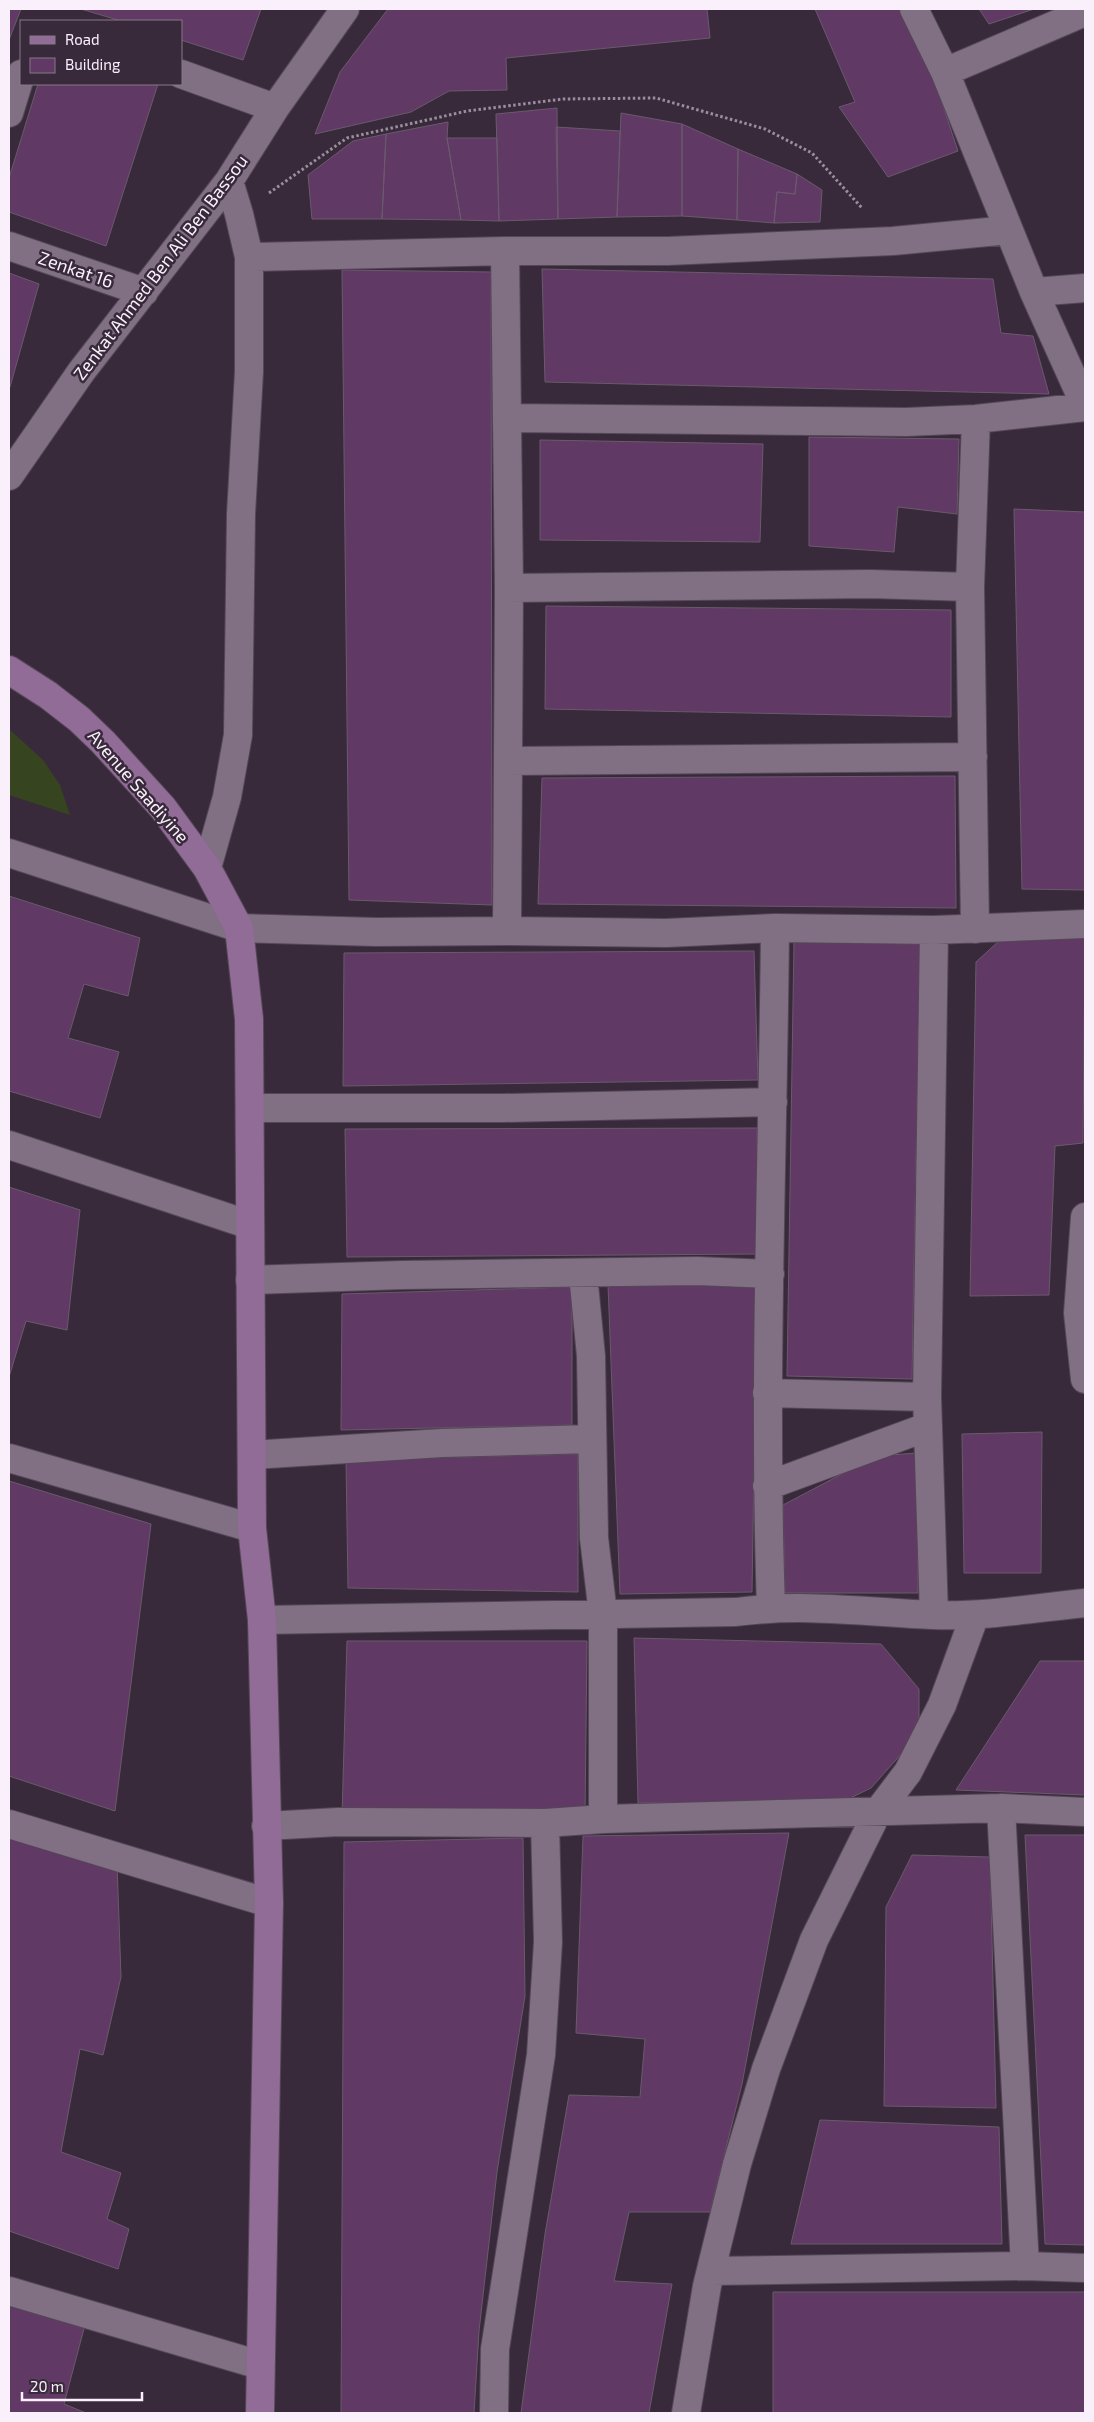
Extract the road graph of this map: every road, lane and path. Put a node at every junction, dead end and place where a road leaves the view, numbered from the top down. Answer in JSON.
{"nodes":[{"id":1,"x":914,"y":9,"type":"edge"},
{"id":2,"x":342,"y":10,"type":"edge"},
{"id":3,"x":1085,"y":12,"type":"edge"},
{"id":4,"x":945,"y":72,"type":"junction"},
{"id":5,"x":182,"y":74,"type":"edge"},
{"id":6,"x":20,"y":77,"type":"edge"},
{"id":7,"x":274,"y":108,"type":"junction"},
{"id":8,"x":9,"y":113,"type":"edge"},
{"id":9,"x":229,"y":181,"type":"junction"},
{"id":10,"x":239,"y":214,"type":"junction"},
{"id":11,"x":1009,"y":230,"type":"junction"},
{"id":12,"x":893,"y":242,"type":"junction"},
{"id":13,"x":9,"y":246,"type":"edge"},
{"id":14,"x":505,"y":251,"type":"junction"},
{"id":15,"x":249,"y":257,"type":"junction"},
{"id":16,"x":1085,"y":288,"type":"edge"},
{"id":17,"x":144,"y":292,"type":"junction"},
{"id":18,"x":1034,"y":292,"type":"junction"},
{"id":19,"x":1085,"y":406,"type":"edge"},
{"id":20,"x":508,"y":418,"type":"junction"},
{"id":21,"x":976,"y":419,"type":"junction"},
{"id":22,"x":20,"y":440,"type":"edge"},
{"id":23,"x":9,"y":476,"type":"edge"},
{"id":24,"x":970,"y":587,"type":"junction"},
{"id":25,"x":509,"y":588,"type":"junction"},
{"id":26,"x":9,"y":670,"type":"edge"},
{"id":27,"x":973,"y":757,"type":"junction"},
{"id":28,"x":508,"y":761,"type":"junction"},
{"id":29,"x":9,"y":853,"type":"edge"},
{"id":30,"x":207,"y":868,"type":"junction"},
{"id":31,"x":1085,"y":924,"type":"edge"},
{"id":32,"x":239,"y":928,"type":"junction"},
{"id":33,"x":775,"y":928,"type":"junction"},
{"id":34,"x":975,"y":929,"type":"junction"},
{"id":35,"x":507,"y":930,"type":"junction"},
{"id":36,"x":934,"y":930,"type":"junction"},
{"id":37,"x":774,"y":1102,"type":"junction"},
{"id":38,"x":251,"y":1108,"type":"junction"},
{"id":39,"x":9,"y":1145,"type":"edge"},
{"id":40,"x":1085,"y":1216,"type":"edge"},
{"id":41,"x":250,"y":1225,"type":"junction"},
{"id":42,"x":584,"y":1274,"type":"junction"},
{"id":43,"x":770,"y":1274,"type":"junction"},
{"id":44,"x":250,"y":1280,"type":"junction"},
{"id":45,"x":1085,"y":1379,"type":"edge"},
{"id":46,"x":767,"y":1393,"type":"junction"},
{"id":47,"x":927,"y":1397,"type":"junction"},
{"id":48,"x":927,"y":1427,"type":"junction"},
{"id":49,"x":592,"y":1439,"type":"junction"},
{"id":50,"x":252,"y":1454,"type":"junction"},
{"id":51,"x":9,"y":1458,"type":"edge"},
{"id":52,"x":767,"y":1486,"type":"junction"},
{"id":53,"x":252,"y":1528,"type":"junction"},
{"id":54,"x":1085,"y":1604,"type":"edge"},
{"id":55,"x":771,"y":1607,"type":"junction"},
{"id":56,"x":603,"y":1614,"type":"junction"},
{"id":57,"x":934,"y":1615,"type":"junction"},
{"id":58,"x":975,"y":1615,"type":"junction"},
{"id":59,"x":262,"y":1620,"type":"junction"},
{"id":60,"x":1001,"y":1808,"type":"junction"},
{"id":61,"x":1085,"y":1812,"type":"edge"},
{"id":62,"x":877,"y":1813,"type":"junction"},
{"id":63,"x":603,"y":1819,"type":"junction"},
{"id":64,"x":545,"y":1823,"type":"junction"},
{"id":65,"x":9,"y":1824,"type":"edge"},
{"id":66,"x":266,"y":1826,"type":"junction"},
{"id":67,"x":269,"y":1903,"type":"junction"},
{"id":68,"x":1025,"y":2266,"type":"junction"},
{"id":69,"x":1085,"y":2268,"type":"edge"},
{"id":70,"x":711,"y":2271,"type":"junction"},
{"id":71,"x":9,"y":2291,"type":"edge"},
{"id":72,"x":260,"y":2365,"type":"junction"},
{"id":73,"x":260,"y":2413,"type":"edge"},
{"id":74,"x":494,"y":2413,"type":"edge"},
{"id":75,"x":686,"y":2413,"type":"edge"}],
"edges":[{"from":1,"to":4,"type":"street"},
{"from":2,"to":7,"type":"street","name":"Zenkat Ahmed Ben Ali Ben Bassou"},
{"from":3,"to":4,"type":"street"},
{"from":4,"to":11,"type":"street"},
{"from":5,"to":7,"type":"street"},
{"from":6,"to":8,"type":"street"},
{"from":7,"to":9,"type":"street","name":"Zenkat Ahmed Ben Ali Ben Bassou"},
{"from":9,"to":10,"type":"street"},
{"from":9,"to":17,"type":"street","name":"Zenkat Ahmed Ben Ali Ben Bassou"},
{"from":10,"to":12,"type":"path"},
{"from":10,"to":15,"type":"street"},
{"from":11,"to":12,"type":"street"},
{"from":11,"to":18,"type":"street"},
{"from":12,"to":14,"type":"street"},
{"from":13,"to":17,"type":"street","name":"Zenkat 16"},
{"from":14,"to":15,"type":"street"},
{"from":14,"to":20,"type":"street"},
{"from":15,"to":30,"type":"street"},
{"from":16,"to":18,"type":"street"},
{"from":17,"to":22,"type":"street","name":"Zenkat Ahmed Ben Ali Ben Bassou"},
{"from":18,"to":19,"type":"street"},
{"from":19,"to":21,"type":"street"},
{"from":20,"to":21,"type":"street"},
{"from":20,"to":25,"type":"street"},
{"from":21,"to":24,"type":"street"},
{"from":22,"to":23,"type":"street","name":"Zenkat Ahmed Ben Ali Ben Bassou"},
{"from":24,"to":25,"type":"street"},
{"from":24,"to":27,"type":"street"},
{"from":25,"to":28,"type":"street"},
{"from":26,"to":30,"type":"main road","name":"Avenue Saadiyine"},
{"from":27,"to":28,"type":"street"},
{"from":27,"to":34,"type":"street"},
{"from":28,"to":35,"type":"street"},
{"from":29,"to":32,"type":"street"},
{"from":30,"to":32,"type":"main road","name":"Avenue Saadiyine"},
{"from":31,"to":34,"type":"street"},
{"from":32,"to":35,"type":"street"},
{"from":32,"to":38,"type":"main road"},
{"from":33,"to":35,"type":"street"},
{"from":33,"to":36,"type":"street"},
{"from":33,"to":37,"type":"street"},
{"from":34,"to":36,"type":"street"},
{"from":36,"to":47,"type":"street"},
{"from":37,"to":38,"type":"street"},
{"from":37,"to":43,"type":"street"},
{"from":38,"to":41,"type":"main road"},
{"from":39,"to":41,"type":"street"},
{"from":40,"to":45,"type":"street"},
{"from":41,"to":44,"type":"main road"},
{"from":42,"to":43,"type":"street"},
{"from":42,"to":44,"type":"street"},
{"from":42,"to":49,"type":"street"},
{"from":43,"to":46,"type":"street"},
{"from":44,"to":50,"type":"main road"},
{"from":46,"to":47,"type":"street"},
{"from":46,"to":52,"type":"street"},
{"from":47,"to":48,"type":"street"},
{"from":48,"to":52,"type":"street"},
{"from":48,"to":57,"type":"street"},
{"from":49,"to":50,"type":"street"},
{"from":49,"to":56,"type":"street"},
{"from":50,"to":53,"type":"main road"},
{"from":51,"to":53,"type":"street"},
{"from":52,"to":55,"type":"street"},
{"from":53,"to":59,"type":"main road"},
{"from":54,"to":58,"type":"street"},
{"from":55,"to":56,"type":"street"},
{"from":55,"to":57,"type":"street"},
{"from":56,"to":59,"type":"street"},
{"from":56,"to":63,"type":"street"},
{"from":57,"to":58,"type":"street"},
{"from":58,"to":62,"type":"street"},
{"from":59,"to":66,"type":"main road"},
{"from":60,"to":61,"type":"street"},
{"from":60,"to":62,"type":"street"},
{"from":60,"to":68,"type":"street"},
{"from":62,"to":63,"type":"street"},
{"from":62,"to":70,"type":"street"},
{"from":63,"to":64,"type":"street"},
{"from":64,"to":66,"type":"street"},
{"from":64,"to":74,"type":"street"},
{"from":65,"to":67,"type":"street"},
{"from":66,"to":67,"type":"main road"},
{"from":67,"to":72,"type":"main road"},
{"from":68,"to":69,"type":"street"},
{"from":68,"to":70,"type":"street"},
{"from":70,"to":75,"type":"street"},
{"from":71,"to":72,"type":"street"},
{"from":72,"to":73,"type":"main road"}]}
